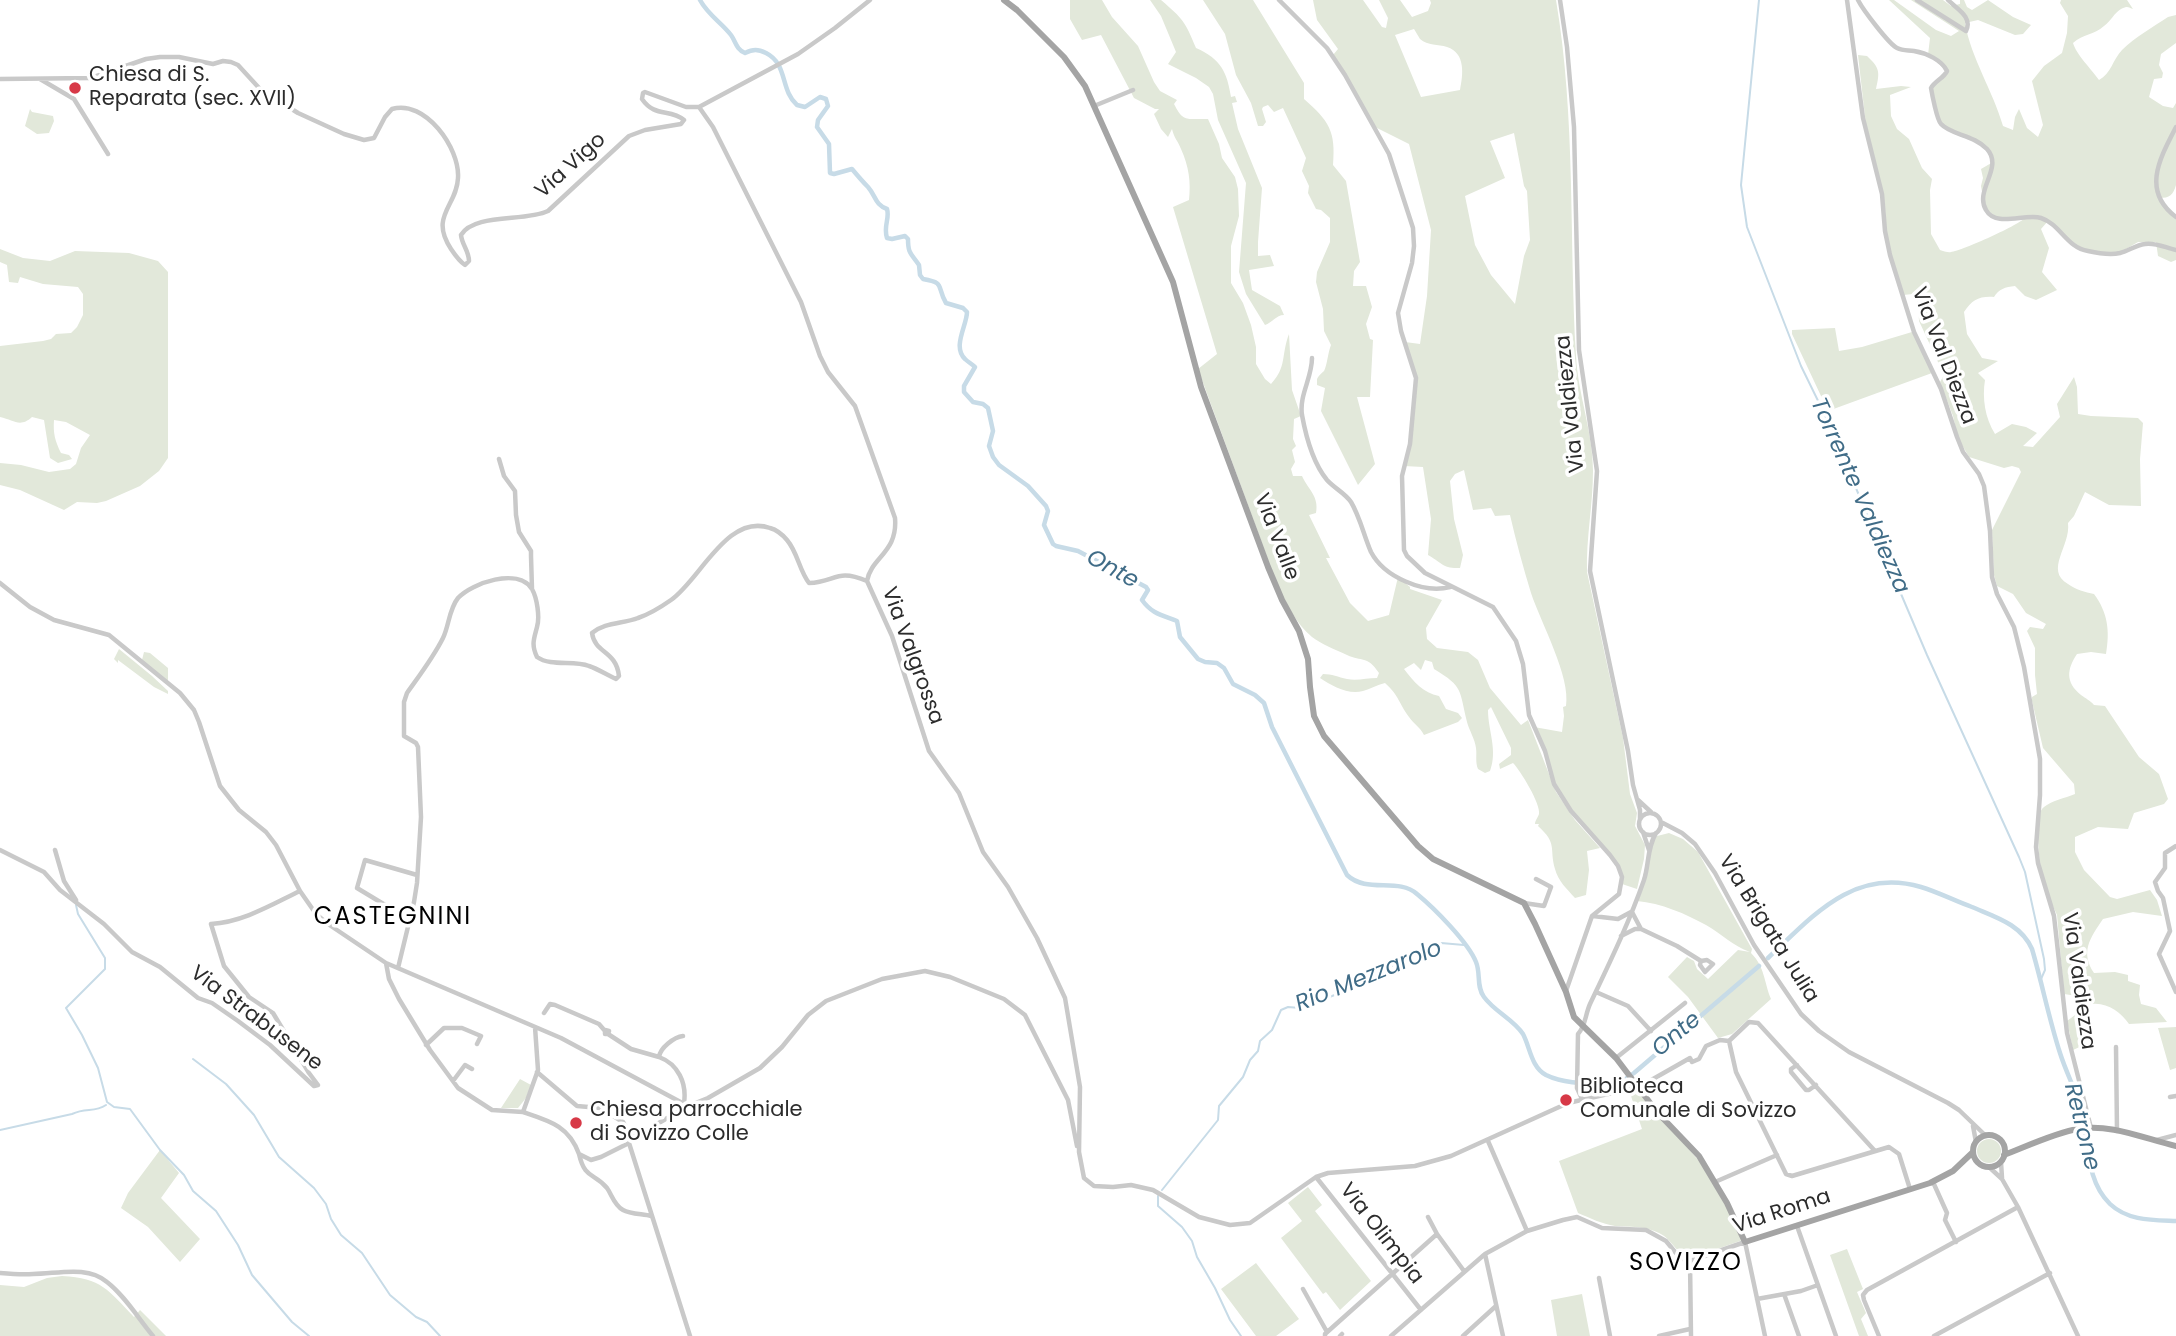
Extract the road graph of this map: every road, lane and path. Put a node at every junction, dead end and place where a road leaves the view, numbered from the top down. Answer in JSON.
{"nodes":[{"id":1,"x":870,"y":0,"type":"edge"},
{"id":2,"x":1004,"y":0,"type":"edge"},
{"id":3,"x":1279,"y":0,"type":"edge"},
{"id":4,"x":1560,"y":0,"type":"edge"},
{"id":5,"x":1847,"y":0,"type":"edge"},
{"id":6,"x":1858,"y":0,"type":"edge"},
{"id":7,"x":1917,"y":0,"type":"edge"},
{"id":8,"x":1948,"y":0,"type":"edge"},
{"id":9,"x":0,"y":79,"type":"edge"},
{"id":10,"x":40,"y":79,"type":"junction"},
{"id":11,"x":1133,"y":90,"type":"dead end"},
{"id":12,"x":1094,"y":106,"type":"junction"},
{"id":13,"x":699,"y":107,"type":"junction"},
{"id":14,"x":2176,"y":127,"type":"edge"},
{"id":15,"x":108,"y":154,"type":"dead end"},
{"id":16,"x":2176,"y":217,"type":"edge"},
{"id":17,"x":2176,"y":250,"type":"edge"},
{"id":18,"x":1312,"y":358,"type":"dead end"},
{"id":19,"x":499,"y":459,"type":"dead end"},
{"id":20,"x":867,"y":581,"type":"junction"},
{"id":21,"x":0,"y":583,"type":"edge"},
{"id":22,"x":1450,"y":587,"type":"junction"},
{"id":23,"x":532,"y":590,"type":"junction"},
{"id":24,"x":2032,"y":715,"type":"joint"},
{"id":25,"x":1637,"y":799,"type":"junction"},
{"id":26,"x":1651,"y":812,"type":"junction"},
{"id":27,"x":1640,"y":819,"type":"junction"},
{"id":28,"x":1661,"y":822,"type":"junction"},
{"id":29,"x":1642,"y":832,"type":"junction"},
{"id":30,"x":1657,"y":832,"type":"junction"},
{"id":31,"x":1682,"y":833,"type":"junction"},
{"id":32,"x":2176,"y":846,"type":"edge"},
{"id":33,"x":0,"y":849,"type":"edge"},
{"id":34,"x":55,"y":850,"type":"dead end"},
{"id":35,"x":1649,"y":851,"type":"junction"},
{"id":36,"x":417,"y":876,"type":"junction"},
{"id":37,"x":1536,"y":879,"type":"dead end"},
{"id":38,"x":300,"y":891,"type":"junction"},
{"id":39,"x":78,"y":904,"type":"junction"},
{"id":40,"x":1524,"y":904,"type":"junction"},
{"id":41,"x":1632,"y":912,"type":"junction"},
{"id":42,"x":1592,"y":916,"type":"junction"},
{"id":43,"x":410,"y":920,"type":"junction"},
{"id":44,"x":1627,"y":922,"type":"junction"},
{"id":45,"x":1636,"y":923,"type":"junction"},
{"id":46,"x":1638,"y":929,"type":"junction"},
{"id":47,"x":1620,"y":937,"type":"junction"},
{"id":48,"x":1701,"y":961,"type":"dead end"},
{"id":49,"x":386,"y":963,"type":"junction"},
{"id":50,"x":398,"y":968,"type":"junction"},
{"id":51,"x":1566,"y":992,"type":"junction"},
{"id":52,"x":1596,"y":992,"type":"junction"},
{"id":53,"x":2176,"y":992,"type":"edge"},
{"id":54,"x":1685,"y":1003,"type":"dead end"},
{"id":55,"x":544,"y":1013,"type":"dead end"},
{"id":56,"x":535,"y":1027,"type":"junction"},
{"id":57,"x":1583,"y":1027,"type":"junction"},
{"id":58,"x":1651,"y":1031,"type":"junction"},
{"id":59,"x":683,"y":1036,"type":"dead end"},
{"id":60,"x":1729,"y":1041,"type":"junction"},
{"id":61,"x":477,"y":1044,"type":"dead end"},
{"id":62,"x":426,"y":1045,"type":"junction"},
{"id":63,"x":2116,"y":1048,"type":"dead end"},
{"id":64,"x":659,"y":1057,"type":"junction"},
{"id":65,"x":1616,"y":1058,"type":"junction"},
{"id":66,"x":1797,"y":1065,"type":"junction"},
{"id":67,"x":472,"y":1069,"type":"dead end"},
{"id":68,"x":537,"y":1072,"type":"junction"},
{"id":69,"x":453,"y":1081,"type":"junction"},
{"id":70,"x":1637,"y":1084,"type":"junction"},
{"id":71,"x":1816,"y":1086,"type":"junction"},
{"id":72,"x":1582,"y":1099,"type":"junction"},
{"id":73,"x":686,"y":1104,"type":"junction"},
{"id":74,"x":523,"y":1112,"type":"junction"},
{"id":75,"x":1973,"y":1125,"type":"junction"},
{"id":76,"x":2091,"y":1128,"type":"junction"},
{"id":77,"x":2117,"y":1131,"type":"junction"},
{"id":78,"x":2176,"y":1135,"type":"edge"},
{"id":79,"x":1986,"y":1136,"type":"junction"},
{"id":80,"x":1488,"y":1141,"type":"junction"},
{"id":81,"x":2155,"y":1141,"type":"junction"},
{"id":82,"x":1976,"y":1142,"type":"junction"},
{"id":83,"x":630,"y":1143,"type":"junction"},
{"id":84,"x":2003,"y":1145,"type":"junction"},
{"id":85,"x":2176,"y":1146,"type":"edge"},
{"id":86,"x":2026,"y":1148,"type":"junction"},
{"id":87,"x":1079,"y":1149,"type":"junction"},
{"id":88,"x":1875,"y":1151,"type":"junction"},
{"id":89,"x":1973,"y":1152,"type":"junction"},
{"id":90,"x":579,"y":1154,"type":"junction"},
{"id":91,"x":1777,"y":1155,"type":"junction"},
{"id":92,"x":2002,"y":1158,"type":"junction"},
{"id":93,"x":1980,"y":1164,"type":"junction"},
{"id":94,"x":1989,"y":1167,"type":"junction"},
{"id":95,"x":1953,"y":1171,"type":"junction"},
{"id":96,"x":1316,"y":1177,"type":"junction"},
{"id":97,"x":2002,"y":1179,"type":"junction"},
{"id":98,"x":1716,"y":1182,"type":"junction"},
{"id":99,"x":1933,"y":1182,"type":"junction"},
{"id":100,"x":1910,"y":1189,"type":"junction"},
{"id":101,"x":2018,"y":1208,"type":"junction"},
{"id":102,"x":652,"y":1216,"type":"junction"},
{"id":103,"x":1428,"y":1217,"type":"dead end"},
{"id":104,"x":1797,"y":1226,"type":"junction"},
{"id":105,"x":1527,"y":1231,"type":"junction"},
{"id":106,"x":1437,"y":1234,"type":"junction"},
{"id":107,"x":1745,"y":1242,"type":"junction"},
{"id":108,"x":1956,"y":1242,"type":"junction"},
{"id":109,"x":1485,"y":1254,"type":"junction"},
{"id":110,"x":1690,"y":1261,"type":"junction"},
{"id":111,"x":1465,"y":1272,"type":"junction"},
{"id":112,"x":0,"y":1273,"type":"edge"},
{"id":113,"x":2050,"y":1273,"type":"junction"},
{"id":114,"x":1392,"y":1274,"type":"junction"},
{"id":115,"x":1599,"y":1278,"type":"dead end"},
{"id":116,"x":1818,"y":1285,"type":"junction"},
{"id":117,"x":1303,"y":1289,"type":"dead end"},
{"id":118,"x":1784,"y":1294,"type":"junction"},
{"id":119,"x":1757,"y":1299,"type":"junction"},
{"id":120,"x":1497,"y":1306,"type":"junction"},
{"id":121,"x":1421,"y":1310,"type":"junction"},
{"id":122,"x":1690,"y":1329,"type":"junction"},
{"id":123,"x":1326,"y":1334,"type":"edge"},
{"id":124,"x":153,"y":1336,"type":"edge"},
{"id":125,"x":690,"y":1336,"type":"edge"},
{"id":126,"x":1391,"y":1336,"type":"edge"},
{"id":127,"x":1463,"y":1336,"type":"edge"},
{"id":128,"x":1503,"y":1336,"type":"edge"},
{"id":129,"x":1610,"y":1336,"type":"edge"},
{"id":130,"x":1659,"y":1336,"type":"edge"},
{"id":131,"x":1691,"y":1336,"type":"edge"},
{"id":132,"x":1765,"y":1336,"type":"edge"},
{"id":133,"x":1799,"y":1336,"type":"edge"},
{"id":134,"x":1836,"y":1336,"type":"edge"},
{"id":135,"x":1879,"y":1336,"type":"edge"},
{"id":136,"x":1934,"y":1336,"type":"edge"},
{"id":137,"x":2078,"y":1336,"type":"edge"}],
"edges":[{"from":1,"to":13,"type":"street"},
{"from":2,"to":12,"type":"main road","name":"Via Valle"},
{"from":3,"to":22,"type":"street"},
{"from":4,"to":25,"type":"street","name":"Via Valdiezza"},
{"from":5,"to":24,"type":"street","name":"Via Val Diezza"},
{"from":6,"to":17,"type":"street"},
{"from":7,"to":8,"type":"street"},
{"from":9,"to":10,"type":"street","name":"Via Vigo"},
{"from":10,"to":13,"type":"street","name":"Via Vigo"},
{"from":10,"to":15,"type":"street"},
{"from":11,"to":12,"type":"street"},
{"from":12,"to":40,"type":"main road","name":"Via Valle"},
{"from":13,"to":20,"type":"street","name":"Via Valgrossa"},
{"from":14,"to":16,"type":"street"},
{"from":18,"to":22,"type":"street"},
{"from":19,"to":23,"type":"street"},
{"from":20,"to":23,"type":"street"},
{"from":20,"to":87,"type":"street","name":"Via Valgrossa"},
{"from":21,"to":38,"type":"street"},
{"from":22,"to":42,"type":"street"},
{"from":23,"to":36,"type":"street"},
{"from":24,"to":76,"type":"street","name":"Via Valdiezza"},
{"from":25,"to":26,"type":"street"},
{"from":25,"to":27,"type":"street","name":"Via Valdiezza"},
{"from":26,"to":27,"type":"street"},
{"from":26,"to":28,"type":"street"},
{"from":27,"to":29,"type":"street"},
{"from":28,"to":30,"type":"street"},
{"from":28,"to":31,"type":"street","name":"Via Brigata Julia"},
{"from":29,"to":30,"type":"street"},
{"from":29,"to":35,"type":"street"},
{"from":30,"to":31,"type":"street"},
{"from":30,"to":35,"type":"street"},
{"from":31,"to":75,"type":"street","name":"Via Brigata Julia"},
{"from":32,"to":53,"type":"street"},
{"from":33,"to":39,"type":"street"},
{"from":34,"to":39,"type":"street"},
{"from":35,"to":41,"type":"street"},
{"from":36,"to":43,"type":"street"},
{"from":36,"to":43,"type":"street"},
{"from":37,"to":40,"type":"street"},
{"from":38,"to":39,"type":"street","name":"Via Strabusene"},
{"from":38,"to":49,"type":"street"},
{"from":40,"to":51,"type":"main road"},
{"from":41,"to":42,"type":"street"},
{"from":41,"to":44,"type":"street"},
{"from":41,"to":45,"type":"street"},
{"from":42,"to":51,"type":"street"},
{"from":43,"to":50,"type":"street"},
{"from":44,"to":45,"type":"street"},
{"from":44,"to":46,"type":"street"},
{"from":44,"to":47,"type":"street"},
{"from":45,"to":46,"type":"street"},
{"from":46,"to":47,"type":"street"},
{"from":46,"to":48,"type":"street"},
{"from":47,"to":52,"type":"street"},
{"from":49,"to":50,"type":"street"},
{"from":49,"to":62,"type":"street"},
{"from":50,"to":56,"type":"street"},
{"from":51,"to":57,"type":"main road"},
{"from":52,"to":57,"type":"street"},
{"from":52,"to":58,"type":"street"},
{"from":54,"to":58,"type":"street"},
{"from":55,"to":64,"type":"street"},
{"from":56,"to":68,"type":"street"},
{"from":56,"to":73,"type":"street"},
{"from":57,"to":65,"type":"main road"},
{"from":57,"to":72,"type":"street"},
{"from":58,"to":65,"type":"street"},
{"from":59,"to":64,"type":"street"},
{"from":60,"to":66,"type":"street"},
{"from":60,"to":70,"type":"street"},
{"from":60,"to":91,"type":"street"},
{"from":61,"to":62,"type":"street"},
{"from":62,"to":69,"type":"street"},
{"from":63,"to":77,"type":"street"},
{"from":64,"to":73,"type":"street"},
{"from":65,"to":70,"type":"main road"},
{"from":66,"to":71,"type":"street"},
{"from":66,"to":71,"type":"street"},
{"from":67,"to":69,"type":"street"},
{"from":68,"to":74,"type":"street"},
{"from":68,"to":83,"type":"street"},
{"from":69,"to":74,"type":"street"},
{"from":70,"to":72,"type":"street"},
{"from":70,"to":98,"type":"main road"},
{"from":71,"to":88,"type":"street"},
{"from":72,"to":80,"type":"street"},
{"from":73,"to":83,"type":"street"},
{"from":73,"to":87,"type":"street"},
{"from":74,"to":90,"type":"street"},
{"from":75,"to":79,"type":"street","name":"Via Brigata Julia"},
{"from":75,"to":82,"type":"street"},
{"from":76,"to":77,"type":"main road"},
{"from":76,"to":86,"type":"main road"},
{"from":77,"to":81,"type":"main road"},
{"from":78,"to":81,"type":"street"},
{"from":79,"to":82,"type":"main road"},
{"from":79,"to":84,"type":"main road"},
{"from":80,"to":96,"type":"street"},
{"from":80,"to":105,"type":"street"},
{"from":81,"to":85,"type":"main road"},
{"from":82,"to":89,"type":"main road"},
{"from":83,"to":90,"type":"street"},
{"from":83,"to":102,"type":"street"},
{"from":84,"to":86,"type":"main road"},
{"from":84,"to":92,"type":"main road"},
{"from":86,"to":92,"type":"main road"},
{"from":87,"to":96,"type":"street"},
{"from":88,"to":91,"type":"street"},
{"from":88,"to":100,"type":"street"},
{"from":89,"to":93,"type":"main road"},
{"from":89,"to":95,"type":"main road","name":"Via Roma"},
{"from":90,"to":102,"type":"street"},
{"from":91,"to":98,"type":"street"},
{"from":92,"to":94,"type":"main road"},
{"from":92,"to":97,"type":"street"},
{"from":93,"to":94,"type":"main road"},
{"from":93,"to":95,"type":"main road"},
{"from":94,"to":97,"type":"street"},
{"from":95,"to":99,"type":"main road","name":"Via Roma"},
{"from":96,"to":114,"type":"street","name":"Via Olimpia"},
{"from":97,"to":101,"type":"street"},
{"from":98,"to":107,"type":"main road"},
{"from":99,"to":100,"type":"main road","name":"Via Roma"},
{"from":99,"to":108,"type":"street"},
{"from":100,"to":104,"type":"main road","name":"Via Roma"},
{"from":101,"to":108,"type":"street"},
{"from":101,"to":113,"type":"street"},
{"from":102,"to":125,"type":"street"},
{"from":103,"to":106,"type":"street"},
{"from":104,"to":107,"type":"main road","name":"Via Roma"},
{"from":104,"to":116,"type":"street"},
{"from":105,"to":109,"type":"street"},
{"from":105,"to":110,"type":"street"},
{"from":106,"to":111,"type":"street"},
{"from":106,"to":114,"type":"street"},
{"from":107,"to":110,"type":"street","name":"Via Roma"},
{"from":107,"to":119,"type":"street"},
{"from":108,"to":135,"type":"street"},
{"from":109,"to":111,"type":"street"},
{"from":109,"to":120,"type":"street"},
{"from":110,"to":122,"type":"street"},
{"from":111,"to":121,"type":"street"},
{"from":112,"to":124,"type":"street"},
{"from":113,"to":136,"type":"street"},
{"from":113,"to":137,"type":"street"},
{"from":114,"to":121,"type":"street","name":"Via Olimpia"},
{"from":114,"to":123,"type":"street"},
{"from":115,"to":129,"type":"street"},
{"from":116,"to":118,"type":"street"},
{"from":116,"to":134,"type":"street"},
{"from":117,"to":123,"type":"street"},
{"from":118,"to":119,"type":"street"},
{"from":118,"to":133,"type":"street"},
{"from":119,"to":132,"type":"street"},
{"from":120,"to":127,"type":"street"},
{"from":120,"to":128,"type":"street"},
{"from":121,"to":126,"type":"street"},
{"from":122,"to":130,"type":"street"},
{"from":122,"to":131,"type":"street"}]}
